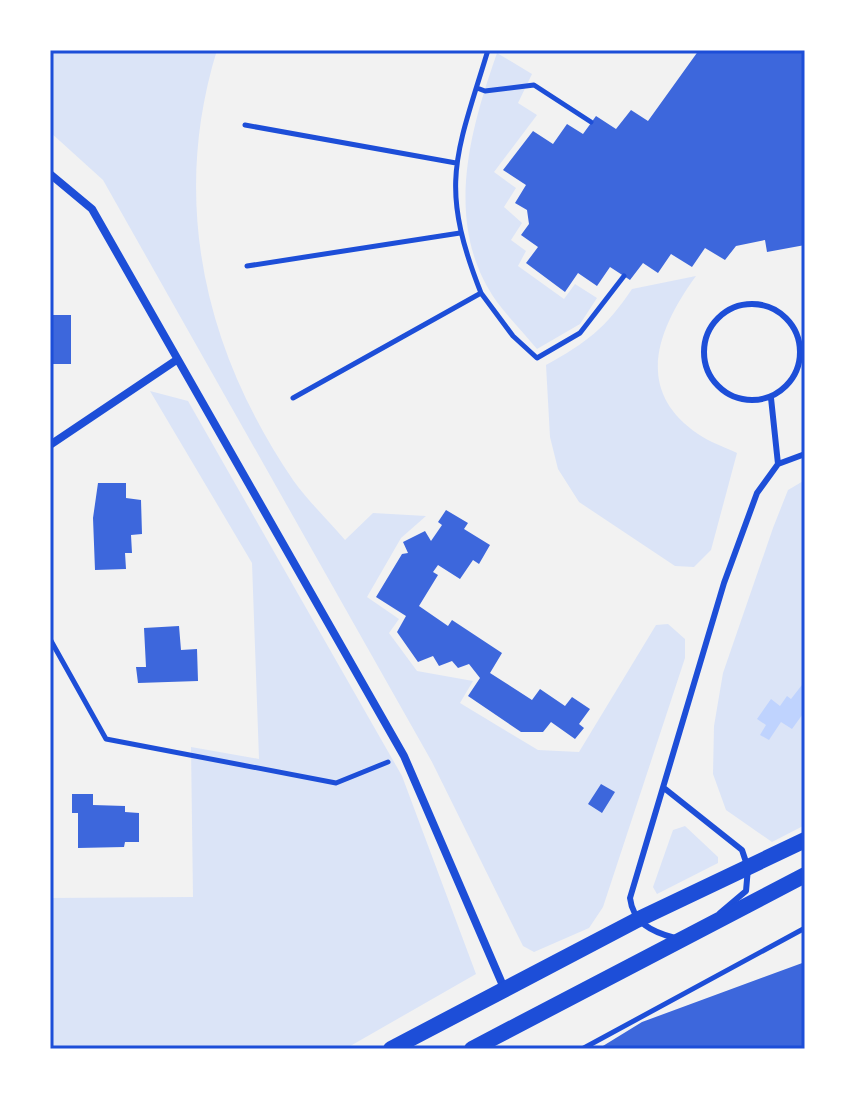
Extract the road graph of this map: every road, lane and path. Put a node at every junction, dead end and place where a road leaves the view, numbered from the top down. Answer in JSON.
{"nodes":[{"id":1,"x":488,"y":50,"type":"edge"},
{"id":2,"x":477,"y":88,"type":"junction"},
{"id":3,"x":591,"y":122,"type":"dead end"},
{"id":4,"x":245,"y":125,"type":"dead end"},
{"id":5,"x":456,"y":163,"type":"junction"},
{"id":6,"x":50,"y":174,"type":"edge"},
{"id":7,"x":460,"y":233,"type":"junction"},
{"id":8,"x":247,"y":266,"type":"dead end"},
{"id":9,"x":624,"y":276,"type":"dead end"},
{"id":10,"x":481,"y":293,"type":"junction"},
{"id":11,"x":175,"y":361,"type":"junction"},
{"id":12,"x":293,"y":398,"type":"dead end"},
{"id":13,"x":771,"y":398,"type":"junction"},
{"id":14,"x":50,"y":445,"type":"edge"},
{"id":15,"x":805,"y":454,"type":"edge"},
{"id":16,"x":778,"y":464,"type":"junction"},
{"id":17,"x":50,"y":639,"type":"edge"},
{"id":18,"x":404,"y":756,"type":"junction"},
{"id":19,"x":664,"y":788,"type":"junction"},
{"id":20,"x":805,"y":840,"type":"edge"},
{"id":21,"x":748,"y":868,"type":"junction"},
{"id":22,"x":805,"y":875,"type":"edge"},
{"id":23,"x":637,"y":920,"type":"junction"},
{"id":24,"x":715,"y":920,"type":"junction"},
{"id":25,"x":805,"y":928,"type":"edge"},
{"id":26,"x":678,"y":939,"type":"junction"},
{"id":27,"x":504,"y":988,"type":"junction"},
{"id":28,"x":391,"y":1049,"type":"edge"},
{"id":29,"x":472,"y":1049,"type":"edge"},
{"id":30,"x":582,"y":1049,"type":"edge"}],
"edges":[{"from":1,"to":2,"type":"path"},
{"from":2,"to":3,"type":"path"},
{"from":2,"to":5,"type":"path"},
{"from":4,"to":5,"type":"path"},
{"from":5,"to":7,"type":"path"},
{"from":6,"to":11,"type":"street"},
{"from":7,"to":8,"type":"path"},
{"from":7,"to":10,"type":"path"},
{"from":9,"to":10,"type":"path"},
{"from":10,"to":12,"type":"path"},
{"from":11,"to":14,"type":"street"},
{"from":11,"to":18,"type":"street"},
{"from":13,"to":13,"type":"lane"},
{"from":13,"to":16,"type":"lane"},
{"from":15,"to":16,"type":"lane"},
{"from":16,"to":19,"type":"lane"},
{"from":17,"to":18,"type":"path"},
{"from":18,"to":27,"type":"street"},
{"from":19,"to":21,"type":"lane"},
{"from":19,"to":23,"type":"lane"},
{"from":20,"to":21,"type":"main road"},
{"from":21,"to":23,"type":"main road"},
{"from":21,"to":24,"type":"lane"},
{"from":22,"to":24,"type":"main road"},
{"from":23,"to":26,"type":"lane"},
{"from":23,"to":27,"type":"main road"},
{"from":24,"to":26,"type":"main road"},
{"from":25,"to":30,"type":"path"},
{"from":26,"to":29,"type":"main road"},
{"from":27,"to":28,"type":"main road"}]}
